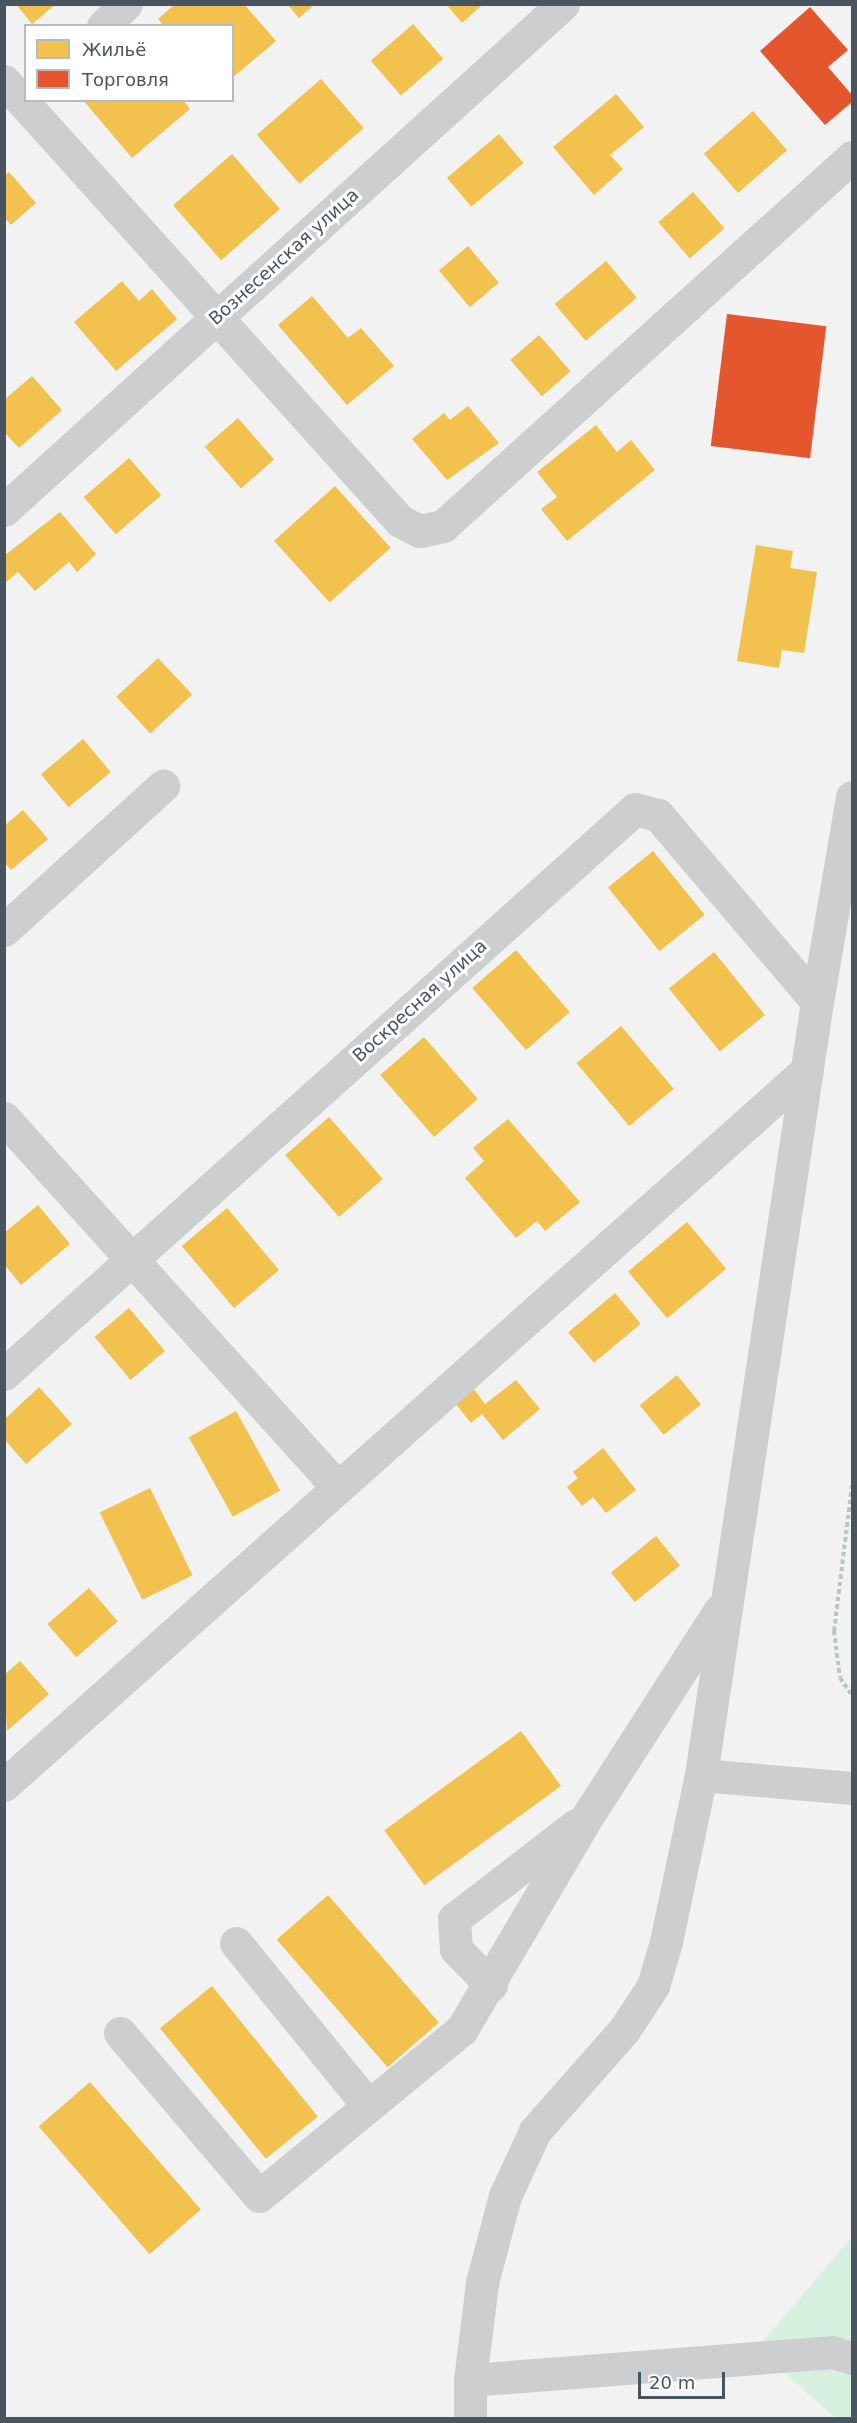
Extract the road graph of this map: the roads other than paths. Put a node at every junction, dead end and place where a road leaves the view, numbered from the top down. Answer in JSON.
{"nodes":[{"id":1,"x":126,"y":4,"type":"edge"},
{"id":2,"x":563,"y":4,"type":"edge"},
{"id":3,"x":105,"y":24,"type":"edge"},
{"id":4,"x":14,"y":98,"type":"edge"},
{"id":5,"x":852,"y":157,"type":"edge"},
{"id":6,"x":217,"y":317,"type":"junction"},
{"id":7,"x":4,"y":510,"type":"edge"},
{"id":8,"x":163,"y":786,"type":"dead end"},
{"id":9,"x":852,"y":797,"type":"edge"},
{"id":10,"x":4,"y":930,"type":"edge"},
{"id":11,"x":817,"y":1002,"type":"junction"},
{"id":12,"x":807,"y":1070,"type":"junction"},
{"id":13,"x":4,"y":1118,"type":"edge"},
{"id":14,"x":132,"y":1259,"type":"junction"},
{"id":15,"x":4,"y":1374,"type":"edge"},
{"id":16,"x":337,"y":1486,"type":"junction"},
{"id":17,"x":726,"y":1601,"type":"junction"},
{"id":18,"x":701,"y":1775,"type":"junction"},
{"id":19,"x":4,"y":1785,"type":"edge"},
{"id":20,"x":852,"y":1788,"type":"edge"},
{"id":21,"x":587,"y":1816,"type":"junction"},
{"id":22,"x":236,"y":1943,"type":"dead end"},
{"id":23,"x":490,"y":1985,"type":"junction"},
{"id":24,"x":120,"y":2033,"type":"dead end"},
{"id":25,"x":367,"y":2104,"type":"junction"},
{"id":26,"x":852,"y":2358,"type":"edge"},
{"id":27,"x":470,"y":2380,"type":"junction"},
{"id":28,"x":470,"y":2418,"type":"edge"}],
"edges":[{"from":1,"to":3,"type":"street"},
{"from":2,"to":6,"type":"street","name":"Вознесенская улица"},
{"from":4,"to":6,"type":"street"},
{"from":5,"to":6,"type":"street"},
{"from":6,"to":7,"type":"street","name":"Вознесенская улица"},
{"from":8,"to":10,"type":"street"},
{"from":9,"to":11,"type":"street"},
{"from":11,"to":12,"type":"street"},
{"from":11,"to":14,"type":"street","name":"Воскресная улица"},
{"from":12,"to":16,"type":"street"},
{"from":12,"to":17,"type":"street"},
{"from":13,"to":14,"type":"street"},
{"from":14,"to":15,"type":"street","name":"Воскресная улица"},
{"from":14,"to":16,"type":"street"},
{"from":16,"to":19,"type":"street"},
{"from":17,"to":18,"type":"street"},
{"from":17,"to":21,"type":"street"},
{"from":18,"to":20,"type":"street"},
{"from":18,"to":27,"type":"street"},
{"from":21,"to":23,"type":"street"},
{"from":21,"to":23,"type":"street"},
{"from":22,"to":25,"type":"street"},
{"from":23,"to":25,"type":"street"},
{"from":24,"to":25,"type":"street"},
{"from":26,"to":27,"type":"street"},
{"from":27,"to":28,"type":"street"}]}
